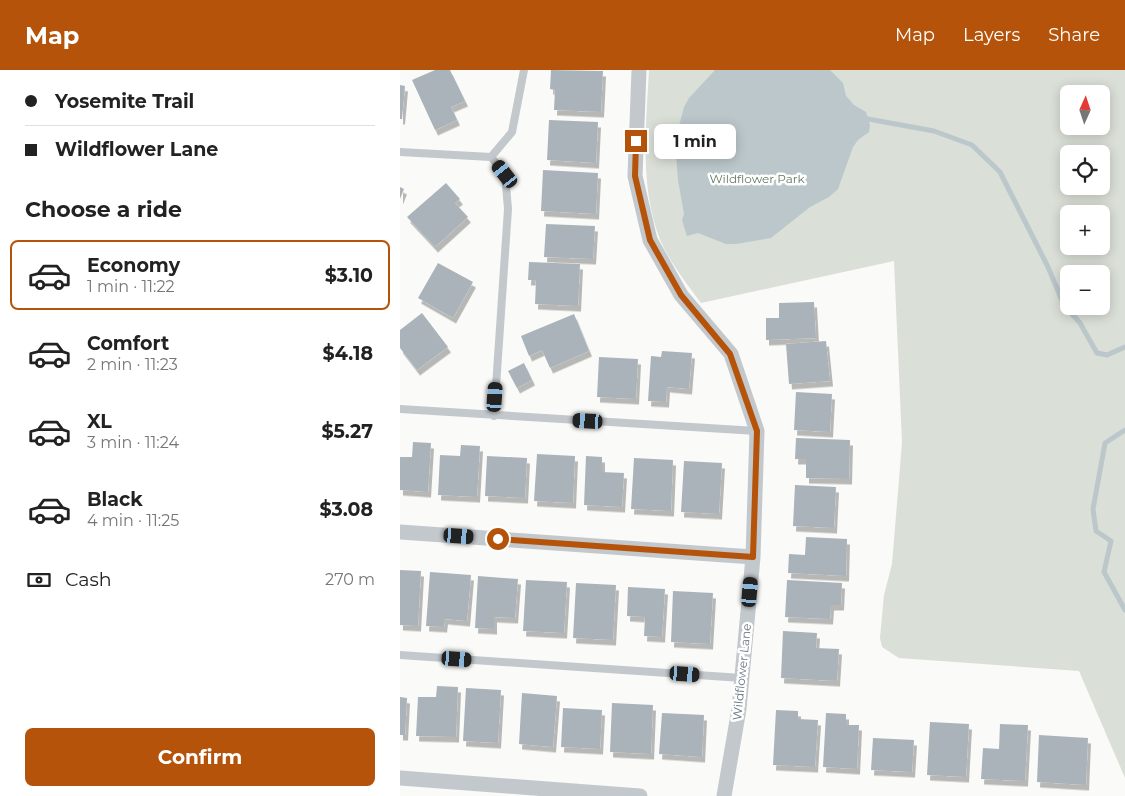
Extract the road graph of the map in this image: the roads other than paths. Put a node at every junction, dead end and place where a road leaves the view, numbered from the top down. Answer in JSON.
{"nodes":[{"id":1,"x":524,"y":70,"type":"edge"},
{"id":2,"x":639,"y":70,"type":"edge"},
{"id":3,"x":400,"y":152,"type":"edge"},
{"id":4,"x":491,"y":157,"type":"junction"},
{"id":5,"x":400,"y":408,"type":"edge"},
{"id":6,"x":494,"y":416,"type":"junction"},
{"id":7,"x":757,"y":431,"type":"junction"},
{"id":8,"x":400,"y":532,"type":"edge"},
{"id":9,"x":753,"y":557,"type":"junction"},
{"id":10,"x":400,"y":655,"type":"edge"},
{"id":11,"x":742,"y":678,"type":"junction"},
{"id":12,"x":400,"y":778,"type":"edge"},
{"id":13,"x":640,"y":796,"type":"edge"},
{"id":14,"x":724,"y":796,"type":"edge"}],
"edges":[{"from":1,"to":4,"type":"lane"},
{"from":2,"to":7,"type":"street","name":"Wildflower Lane"},
{"from":3,"to":4,"type":"lane"},
{"from":4,"to":6,"type":"lane"},
{"from":5,"to":6,"type":"lane"},
{"from":6,"to":7,"type":"lane"},
{"from":7,"to":9,"type":"street","name":"Wildflower Lane"},
{"from":8,"to":9,"type":"street"},
{"from":9,"to":11,"type":"street","name":"Wildflower Lane"},
{"from":10,"to":11,"type":"lane"},
{"from":11,"to":14,"type":"street","name":"Wildflower Lane"},
{"from":12,"to":13,"type":"street"}]}
